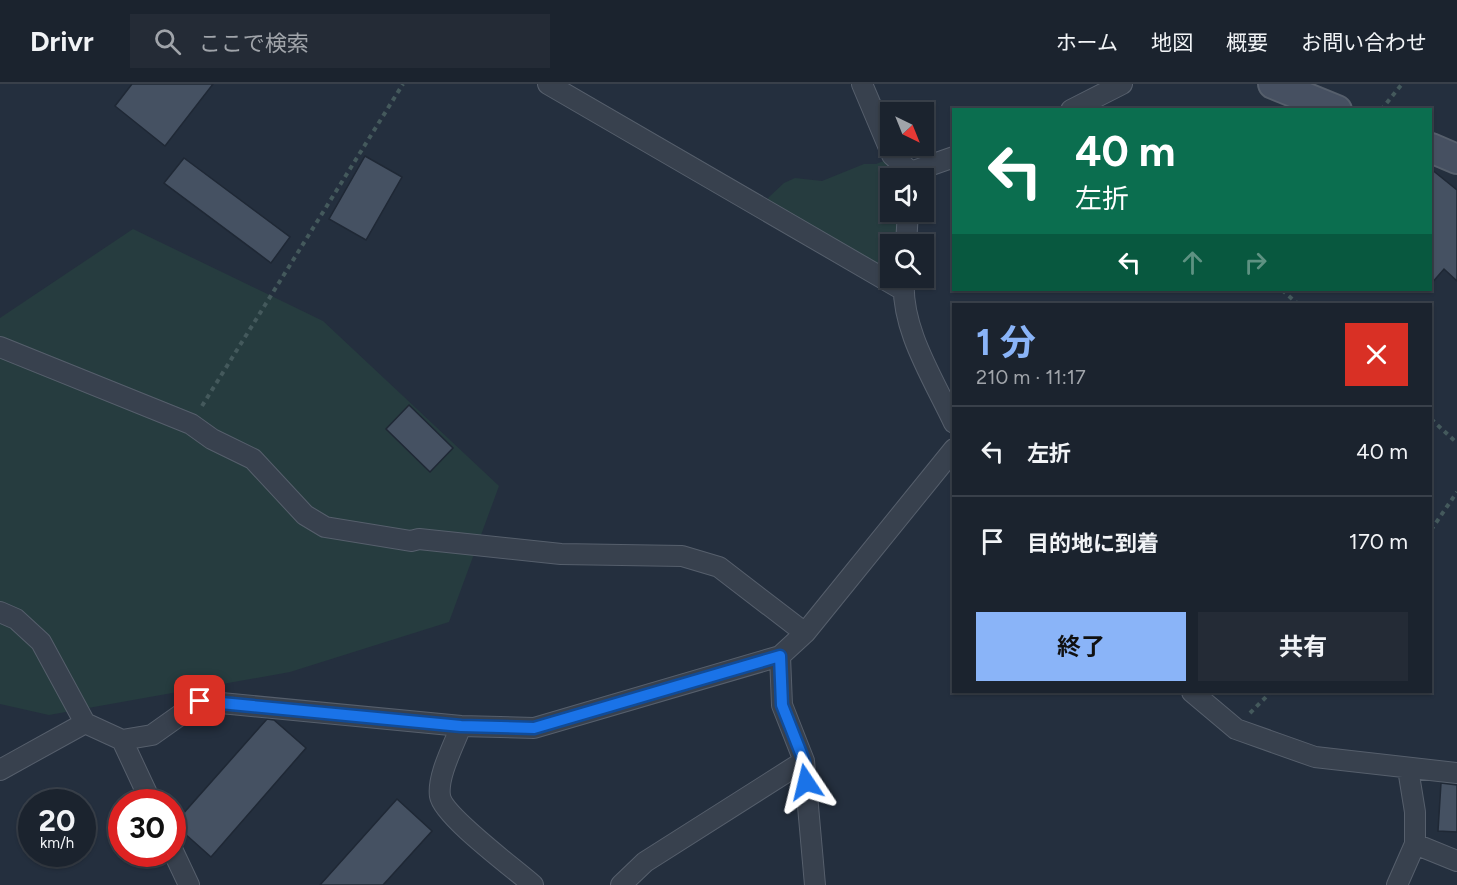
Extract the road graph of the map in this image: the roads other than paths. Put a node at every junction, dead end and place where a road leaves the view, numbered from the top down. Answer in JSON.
{"nodes":[{"id":1,"x":548,"y":84,"type":"edge"},
{"id":2,"x":862,"y":84,"type":"edge"},
{"id":3,"x":1122,"y":84,"type":"edge"},
{"id":4,"x":1272,"y":84,"type":"edge"},
{"id":5,"x":1075,"y":108,"type":"edge"},
{"id":6,"x":1332,"y":108,"type":"edge"},
{"id":7,"x":1432,"y":148,"type":"edge"},
{"id":8,"x":952,"y":158,"type":"edge"},
{"id":9,"x":1457,"y":159,"type":"edge"},
{"id":10,"x":904,"y":168,"type":"edge"},
{"id":11,"x":928,"y":168,"type":"edge"},
{"id":12,"x":880,"y":271,"type":"edge"},
{"id":13,"x":904,"y":288,"type":"edge"},
{"id":14,"x":0,"y":347,"type":"edge"},
{"id":15,"x":952,"y":419,"type":"edge"},
{"id":16,"x":952,"y":451,"type":"edge"},
{"id":17,"x":0,"y":612,"type":"edge"},
{"id":18,"x":805,"y":633,"type":"junction"},
{"id":19,"x":780,"y":656,"type":"junction"},
{"id":20,"x":1193,"y":693,"type":"edge"},
{"id":21,"x":85,"y":723,"type":"junction"},
{"id":22,"x":461,"y":726,"type":"junction"},
{"id":23,"x":122,"y":741,"type":"junction"},
{"id":24,"x":804,"y":761,"type":"junction"},
{"id":25,"x":1408,"y":769,"type":"junction"},
{"id":26,"x":0,"y":770,"type":"edge"},
{"id":27,"x":1457,"y":773,"type":"edge"},
{"id":28,"x":145,"y":789,"type":"edge"},
{"id":29,"x":1414,"y":844,"type":"junction"},
{"id":30,"x":1457,"y":861,"type":"edge"},
{"id":31,"x":180,"y":867,"type":"edge"},
{"id":32,"x":189,"y":885,"type":"edge"},
{"id":33,"x":533,"y":885,"type":"edge"},
{"id":34,"x":621,"y":885,"type":"edge"},
{"id":35,"x":815,"y":885,"type":"edge"},
{"id":36,"x":1397,"y":885,"type":"edge"}],
"edges":[{"from":1,"to":12,"type":"street"},
{"from":2,"to":10,"type":"street"},
{"from":3,"to":5,"type":"street"},
{"from":4,"to":6,"type":"main road"},
{"from":7,"to":9,"type":"main road"},
{"from":8,"to":11,"type":"street"},
{"from":13,"to":15,"type":"street"},
{"from":14,"to":18,"type":"street"},
{"from":16,"to":18,"type":"street"},
{"from":17,"to":21,"type":"street"},
{"from":18,"to":19,"type":"street"},
{"from":19,"to":22,"type":"street"},
{"from":19,"to":24,"type":"street"},
{"from":20,"to":25,"type":"street"},
{"from":21,"to":23,"type":"street"},
{"from":21,"to":26,"type":"street"},
{"from":22,"to":23,"type":"street"},
{"from":22,"to":33,"type":"street"},
{"from":23,"to":28,"type":"street"},
{"from":24,"to":34,"type":"street"},
{"from":24,"to":35,"type":"street"},
{"from":25,"to":27,"type":"street"},
{"from":25,"to":29,"type":"street"},
{"from":29,"to":30,"type":"street"},
{"from":29,"to":36,"type":"street"},
{"from":31,"to":32,"type":"street"}]}
